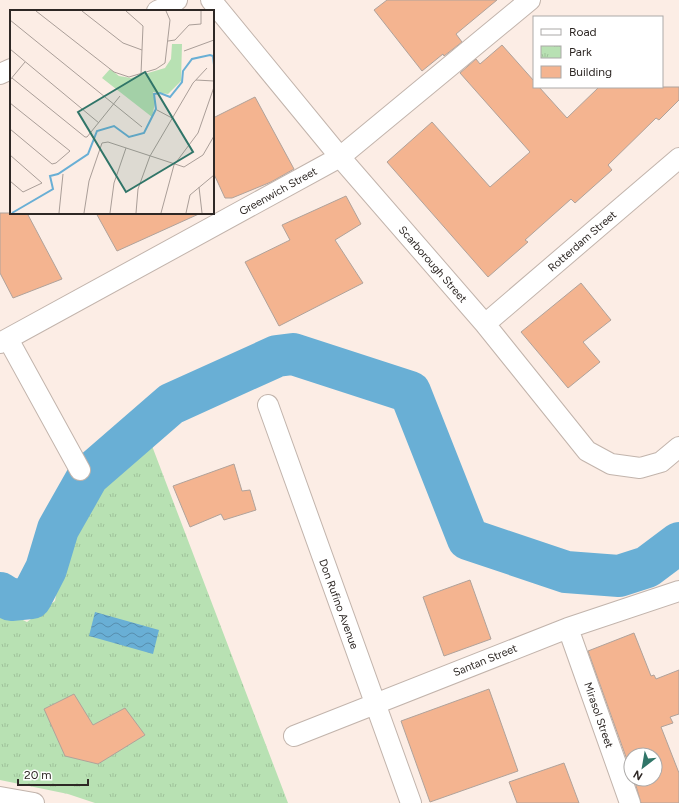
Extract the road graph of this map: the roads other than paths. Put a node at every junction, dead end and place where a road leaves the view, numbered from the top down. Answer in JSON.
{"nodes":[{"id":1,"x":177,"y":0,"type":"edge"},
{"id":2,"x":211,"y":0,"type":"edge"},
{"id":3,"x":530,"y":0,"type":"edge"},
{"id":4,"x":159,"y":10,"type":"edge"},
{"id":5,"x":10,"y":70,"type":"edge"},
{"id":6,"x":0,"y":74,"type":"edge"},
{"id":7,"x":340,"y":157,"type":"junction"},
{"id":8,"x":679,"y":158,"type":"edge"},
{"id":9,"x":485,"y":324,"type":"junction"},
{"id":10,"x":4,"y":341,"type":"edge"},
{"id":11,"x":268,"y":405,"type":"dead end"},
{"id":12,"x":679,"y":447,"type":"edge"},
{"id":13,"x":80,"y":470,"type":"dead end"},
{"id":14,"x":679,"y":591,"type":"edge"},
{"id":15,"x":568,"y":628,"type":"junction"},
{"id":16,"x":375,"y":704,"type":"junction"},
{"id":17,"x":294,"y":736,"type":"dead end"},
{"id":18,"x":0,"y":797,"type":"edge"},
{"id":19,"x":34,"y":803,"type":"edge"},
{"id":20,"x":411,"y":803,"type":"edge"},
{"id":21,"x":630,"y":803,"type":"edge"}],
"edges":[{"from":1,"to":4,"type":"street"},
{"from":2,"to":7,"type":"street","name":"Scarborough Street"},
{"from":3,"to":7,"type":"street","name":"Greenwich Street"},
{"from":5,"to":6,"type":"street"},
{"from":7,"to":9,"type":"street","name":"Scarborough Street"},
{"from":7,"to":10,"type":"street","name":"Greenwich Street"},
{"from":8,"to":9,"type":"street","name":"Rotterdam Street"},
{"from":9,"to":12,"type":"street","name":"Scarborough Street"},
{"from":10,"to":13,"type":"street"},
{"from":11,"to":16,"type":"street","name":"Don Rufino Avenue"},
{"from":14,"to":15,"type":"street","name":"Santan Street"},
{"from":15,"to":16,"type":"street","name":"Santan Street"},
{"from":15,"to":21,"type":"street","name":"Mirasol Street"},
{"from":16,"to":17,"type":"street","name":"Santan Street"},
{"from":16,"to":20,"type":"street","name":"Don Rufino Avenue"},
{"from":18,"to":19,"type":"street"}]}
